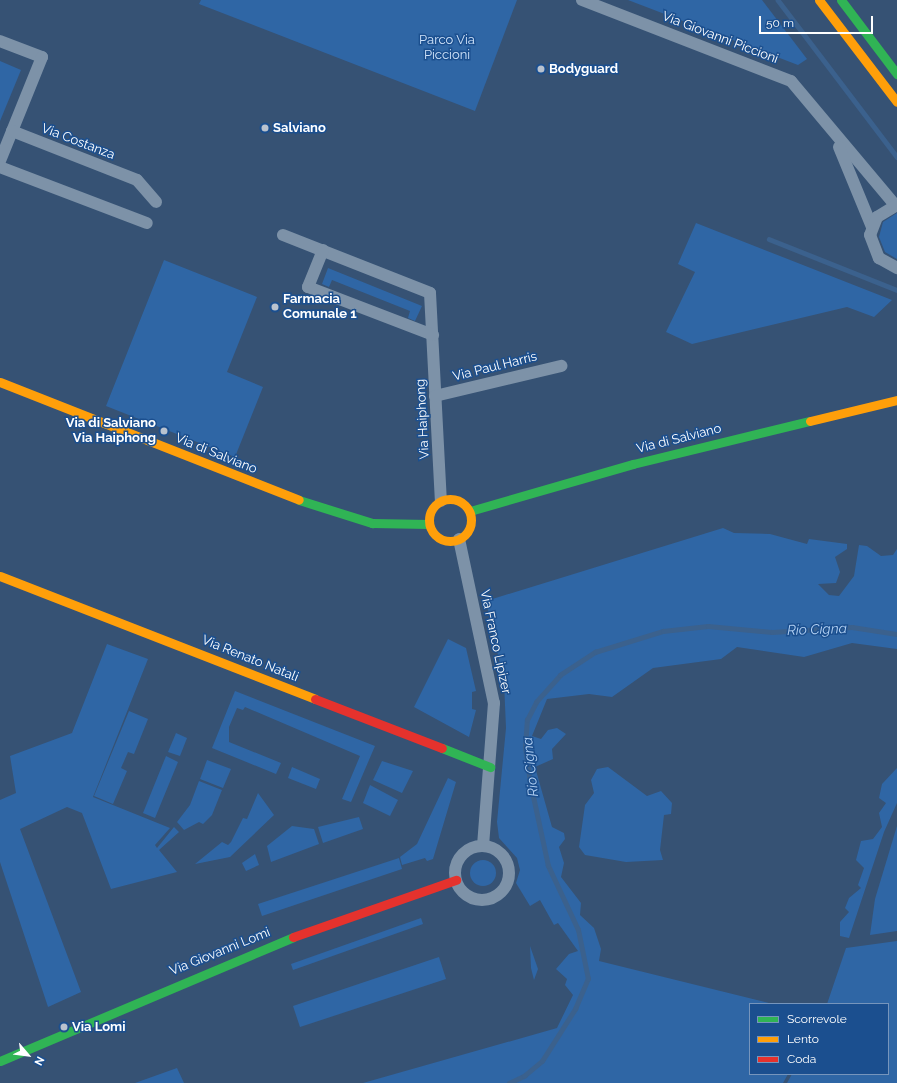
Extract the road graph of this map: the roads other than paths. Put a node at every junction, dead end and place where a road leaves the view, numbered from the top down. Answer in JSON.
{"nodes":[{"id":1,"x":582,"y":0,"type":"edge"},
{"id":2,"x":819,"y":0,"type":"edge"},
{"id":3,"x":840,"y":0,"type":"edge"},
{"id":4,"x":0,"y":41,"type":"edge"},
{"id":5,"x":897,"y":74,"type":"edge"},
{"id":6,"x":897,"y":102,"type":"edge"},
{"id":7,"x":829,"y":128,"type":"junction"},
{"id":8,"x":12,"y":131,"type":"junction"},
{"id":9,"x":0,"y":161,"type":"edge"},
{"id":10,"x":0,"y":167,"type":"edge"},
{"id":11,"x":156,"y":202,"type":"dead end"},
{"id":12,"x":896,"y":205,"type":"edge"},
{"id":13,"x":147,"y":223,"type":"dead end"},
{"id":14,"x":872,"y":227,"type":"junction"},
{"id":15,"x":283,"y":235,"type":"dead end"},
{"id":16,"x":323,"y":250,"type":"junction"},
{"id":17,"x":897,"y":268,"type":"edge"},
{"id":18,"x":433,"y":335,"type":"junction"},
{"id":19,"x":561,"y":366,"type":"dead end"},
{"id":20,"x":0,"y":382,"type":"edge"},
{"id":21,"x":435,"y":396,"type":"junction"},
{"id":22,"x":897,"y":400,"type":"edge"},
{"id":23,"x":441,"y":501,"type":"junction"},
{"id":24,"x":470,"y":511,"type":"junction"},
{"id":25,"x":429,"y":524,"type":"junction"},
{"id":26,"x":459,"y":539,"type":"junction"},
{"id":27,"x":0,"y":576,"type":"edge"},
{"id":28,"x":490,"y":767,"type":"junction"},
{"id":29,"x":483,"y":846,"type":"junction"},
{"id":30,"x":456,"y":880,"type":"junction"},
{"id":31,"x":0,"y":1061,"type":"edge"}],
"edges":[{"from":1,"to":7,"type":"street","name":"Via Giovanni Piccioni"},
{"from":2,"to":6,"type":"main road"},
{"from":3,"to":5,"type":"main road"},
{"from":4,"to":8,"type":"street"},
{"from":7,"to":12,"type":"street","name":"Via Giovanni Piccioni"},
{"from":7,"to":14,"type":"street","name":"Via Giovanni Piccioni"},
{"from":8,"to":9,"type":"street"},
{"from":8,"to":11,"type":"street","name":"Via Costanza"},
{"from":10,"to":13,"type":"street"},
{"from":12,"to":14,"type":"street"},
{"from":14,"to":17,"type":"street","name":"Via Giovanni Piccioni"},
{"from":15,"to":16,"type":"street","name":"Via Haiphong"},
{"from":16,"to":18,"type":"street","name":"Via Haiphong"},
{"from":16,"to":18,"type":"street"},
{"from":18,"to":21,"type":"street","name":"Via Haiphong"},
{"from":19,"to":21,"type":"street","name":"Via Paul Harris"},
{"from":20,"to":25,"type":"main road","name":"Via di Salviano"},
{"from":21,"to":23,"type":"street","name":"Via Haiphong"},
{"from":22,"to":24,"type":"main road","name":"Via di Salviano"},
{"from":23,"to":24,"type":"main road"},
{"from":23,"to":25,"type":"main road"},
{"from":24,"to":26,"type":"main road"},
{"from":25,"to":26,"type":"main road"},
{"from":26,"to":28,"type":"street","name":"Via Franco Lipizer"},
{"from":27,"to":28,"type":"main road","name":"Via Renato Natali"},
{"from":28,"to":29,"type":"street","name":"Via Franco Lipizer"},
{"from":29,"to":30,"type":"street"},
{"from":29,"to":30,"type":"street"},
{"from":30,"to":31,"type":"main road","name":"Via Giovanni Lomi"}]}
